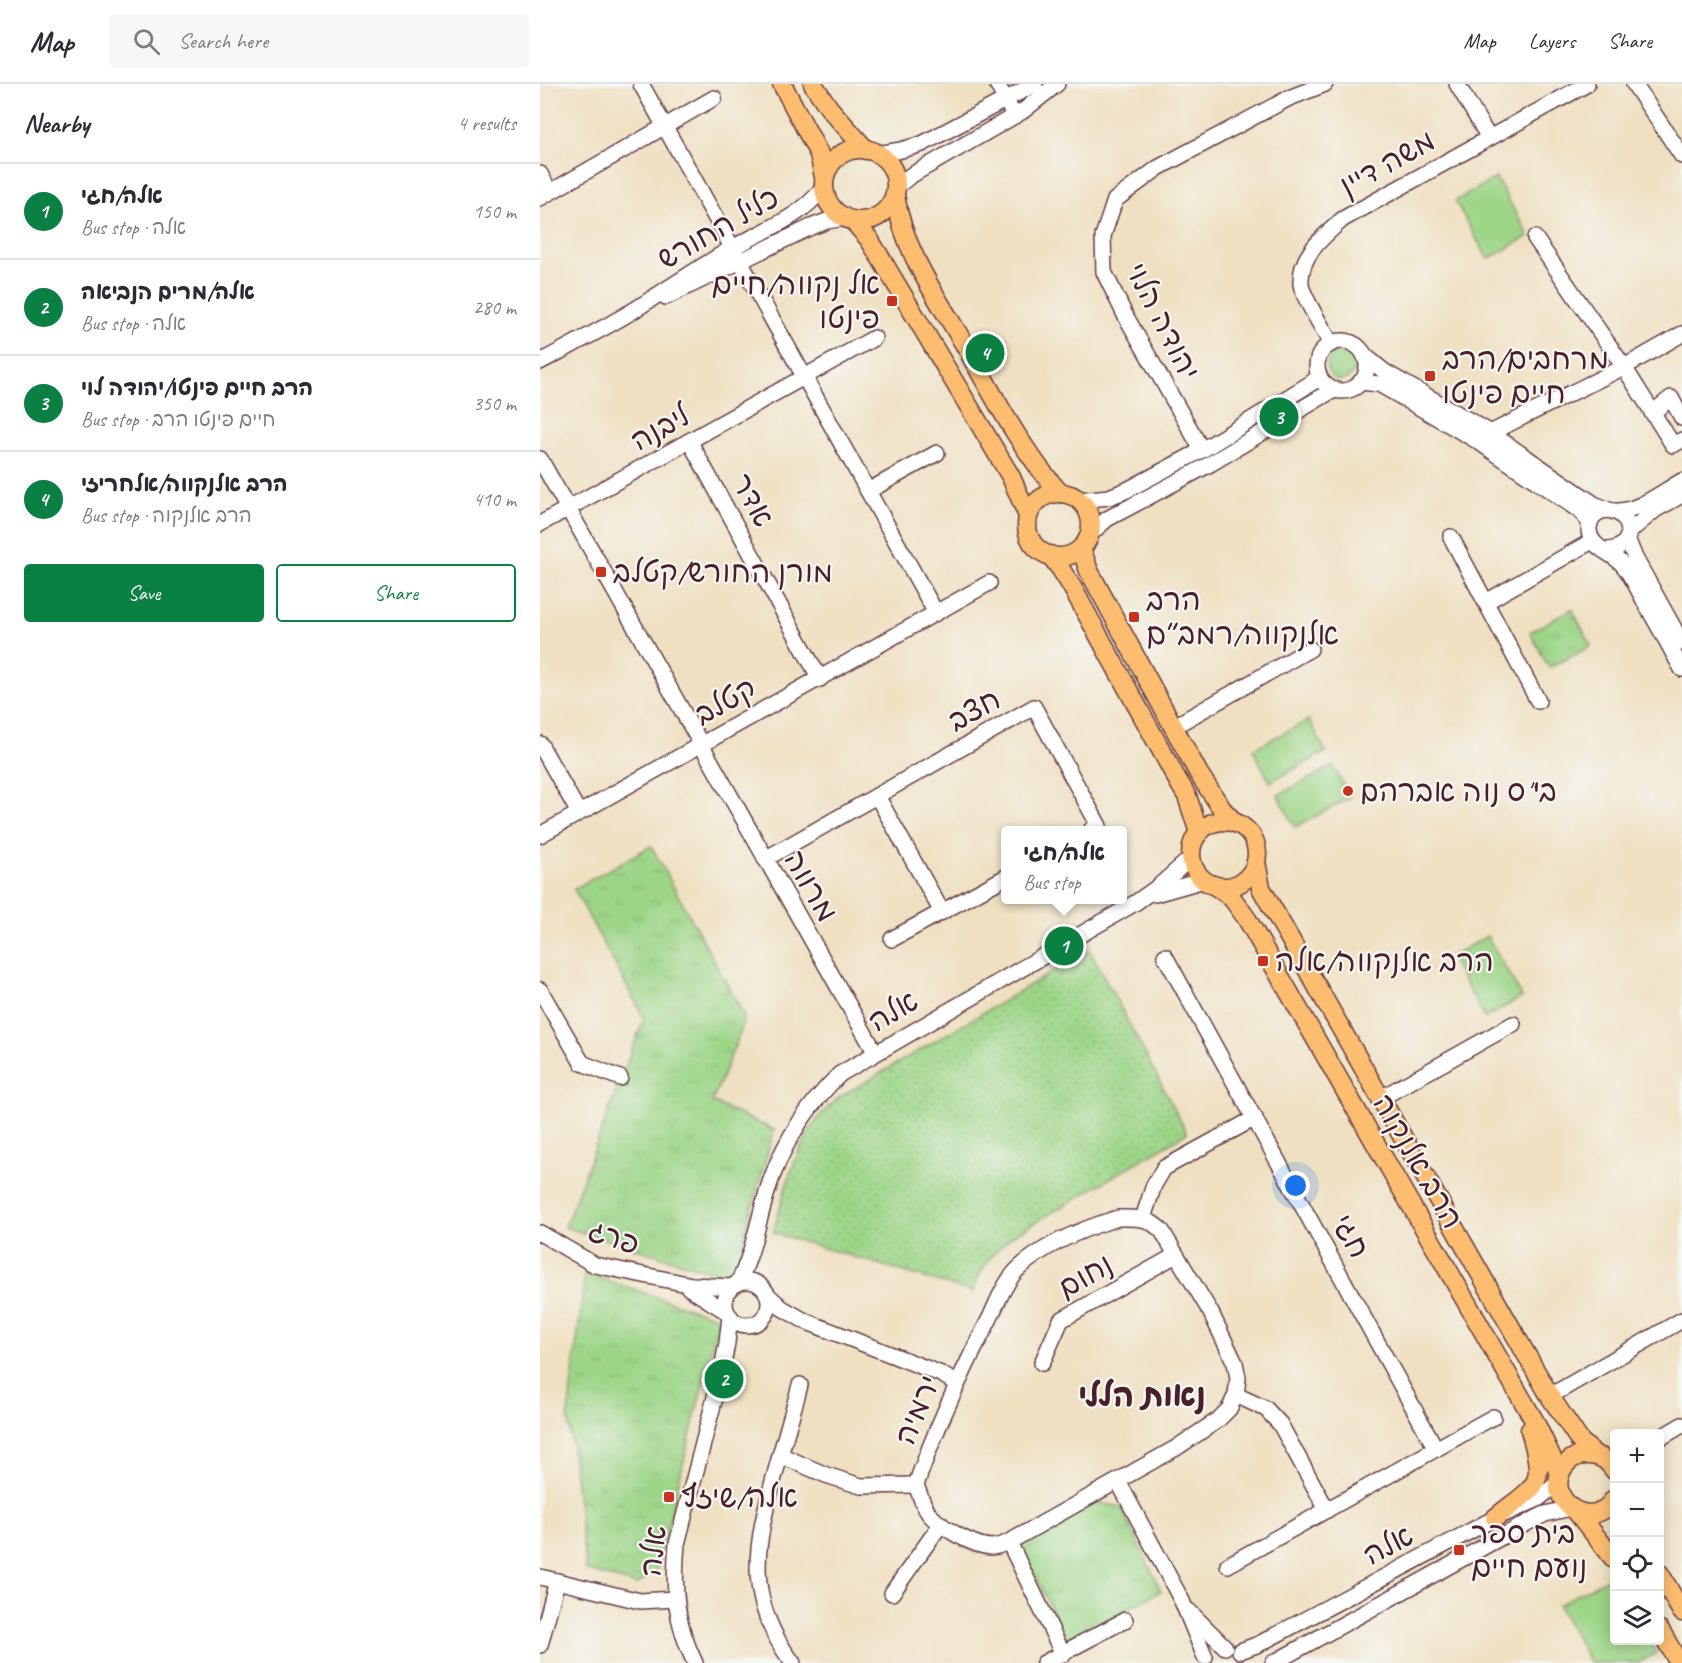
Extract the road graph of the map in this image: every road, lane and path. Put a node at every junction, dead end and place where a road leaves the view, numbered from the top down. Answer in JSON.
{"nodes":[{"id":1,"x":641,"y":84,"type":"edge"},
{"id":2,"x":782,"y":84,"type":"edge"},
{"id":3,"x":813,"y":84,"type":"edge"},
{"id":4,"x":997,"y":84,"type":"edge"},
{"id":5,"x":1035,"y":84,"type":"edge"},
{"id":6,"x":1057,"y":84,"type":"edge"},
{"id":7,"x":1324,"y":84,"type":"edge"},
{"id":8,"x":1457,"y":84,"type":"edge"},
{"id":9,"x":1587,"y":84,"type":"edge"},
{"id":10,"x":1634,"y":84,"type":"edge"},
{"id":11,"x":714,"y":98,"type":"dead end"},
{"id":12,"x":1006,"y":100,"type":"junction"},
{"id":13,"x":1014,"y":116,"type":"junction"},
{"id":14,"x":664,"y":126,"type":"junction"},
{"id":15,"x":1489,"y":138,"type":"junction"},
{"id":16,"x":872,"y":152,"type":"junction"},
{"id":17,"x":1682,"y":156,"type":"edge"},
{"id":18,"x":540,"y":174,"type":"edge"},
{"id":19,"x":824,"y":182,"type":"junction"},
{"id":20,"x":895,"y":191,"type":"junction"},
{"id":21,"x":545,"y":195,"type":"edge"},
{"id":22,"x":849,"y":220,"type":"junction"},
{"id":23,"x":1535,"y":238,"type":"dead end"},
{"id":24,"x":732,"y":248,"type":"junction"},
{"id":25,"x":740,"y":262,"type":"junction"},
{"id":26,"x":635,"y":310,"type":"junction"},
{"id":27,"x":1682,"y":334,"type":"edge"},
{"id":28,"x":874,"y":338,"type":"dead end"},
{"id":29,"x":1331,"y":344,"type":"junction"},
{"id":30,"x":1364,"y":355,"type":"junction"},
{"id":31,"x":540,"y":362,"type":"edge"},
{"id":32,"x":1624,"y":367,"type":"junction"},
{"id":33,"x":1319,"y":375,"type":"junction"},
{"id":34,"x":805,"y":378,"type":"junction"},
{"id":35,"x":1360,"y":382,"type":"junction"},
{"id":36,"x":1336,"y":390,"type":"junction"},
{"id":37,"x":1652,"y":413,"type":"junction"},
{"id":38,"x":1682,"y":418,"type":"edge"},
{"id":39,"x":1490,"y":434,"type":"junction"},
{"id":40,"x":1682,"y":440,"type":"edge"},
{"id":41,"x":690,"y":442,"type":"junction"},
{"id":42,"x":1202,"y":450,"type":"junction"},
{"id":43,"x":937,"y":453,"type":"dead end"},
{"id":44,"x":540,"y":459,"type":"edge"},
{"id":45,"x":1682,"y":481,"type":"edge"},
{"id":46,"x":868,"y":491,"type":"junction"},
{"id":47,"x":1060,"y":493,"type":"junction"},
{"id":48,"x":1682,"y":495,"type":"edge"},
{"id":49,"x":1079,"y":500,"type":"junction"},
{"id":50,"x":568,"y":509,"type":"junction"},
{"id":51,"x":1611,"y":511,"type":"junction"},
{"id":52,"x":1028,"y":516,"type":"junction"},
{"id":53,"x":1590,"y":523,"type":"junction"},
{"id":54,"x":540,"y":524,"type":"edge"},
{"id":55,"x":1628,"y":535,"type":"junction"},
{"id":56,"x":1451,"y":537,"type":"dead end"},
{"id":57,"x":1085,"y":542,"type":"junction"},
{"id":58,"x":1598,"y":545,"type":"junction"},
{"id":59,"x":1050,"y":555,"type":"junction"},
{"id":60,"x":989,"y":583,"type":"dead end"},
{"id":61,"x":1486,"y":602,"type":"junction"},
{"id":62,"x":936,"y":613,"type":"junction"},
{"id":63,"x":1682,"y":643,"type":"edge"},
{"id":64,"x":1310,"y":649,"type":"dead end"},
{"id":65,"x":1682,"y":669,"type":"edge"},
{"id":66,"x":820,"y":679,"type":"junction"},
{"id":67,"x":1538,"y":701,"type":"dead end"},
{"id":68,"x":1173,"y":727,"type":"junction"},
{"id":69,"x":540,"y":744,"type":"edge"},
{"id":70,"x":701,"y":745,"type":"junction"},
{"id":71,"x":877,"y":796,"type":"junction"},
{"id":72,"x":579,"y":813,"type":"junction"},
{"id":73,"x":1235,"y":823,"type":"junction"},
{"id":74,"x":1099,"y":826,"type":"edge"},
{"id":75,"x":1199,"y":833,"type":"junction"},
{"id":76,"x":540,"y":835,"type":"edge"},
{"id":77,"x":1192,"y":856,"type":"junction"},
{"id":78,"x":765,"y":859,"type":"junction"},
{"id":79,"x":1256,"y":862,"type":"junction"},
{"id":80,"x":1001,"y":879,"type":"edge"},
{"id":81,"x":1209,"y":882,"type":"junction"},
{"id":82,"x":1135,"y":903,"type":"junction"},
{"id":83,"x":942,"y":912,"type":"junction"},
{"id":84,"x":892,"y":939,"type":"dead end"},
{"id":85,"x":1165,"y":956,"type":"dead end"},
{"id":86,"x":540,"y":990,"type":"edge"},
{"id":87,"x":1513,"y":1024,"type":"dead end"},
{"id":88,"x":875,"y":1053,"type":"junction"},
{"id":89,"x":620,"y":1078,"type":"dead end"},
{"id":90,"x":1381,"y":1098,"type":"junction"},
{"id":91,"x":1255,"y":1118,"type":"junction"},
{"id":92,"x":1143,"y":1218,"type":"junction"},
{"id":93,"x":540,"y":1233,"type":"edge"},
{"id":94,"x":755,"y":1237,"type":"junction"},
{"id":95,"x":1176,"y":1255,"type":"junction"},
{"id":96,"x":675,"y":1282,"type":"junction"},
{"id":97,"x":735,"y":1285,"type":"junction"},
{"id":98,"x":763,"y":1290,"type":"junction"},
{"id":99,"x":729,"y":1314,"type":"junction"},
{"id":100,"x":1682,"y":1320,"type":"edge"},
{"id":101,"x":805,"y":1321,"type":"junction"},
{"id":102,"x":754,"y":1323,"type":"junction"},
{"id":103,"x":1042,"y":1363,"type":"dead end"},
{"id":104,"x":721,"y":1374,"type":"junction"},
{"id":105,"x":956,"y":1383,"type":"junction"},
{"id":106,"x":801,"y":1385,"type":"dead end"},
{"id":107,"x":1236,"y":1395,"type":"junction"},
{"id":108,"x":1550,"y":1396,"type":"junction"},
{"id":109,"x":1519,"y":1397,"type":"junction"},
{"id":110,"x":1493,"y":1417,"type":"dead end"},
{"id":111,"x":1682,"y":1425,"type":"edge"},
{"id":112,"x":1664,"y":1435,"type":"edge"},
{"id":113,"x":1436,"y":1449,"type":"junction"},
{"id":114,"x":780,"y":1455,"type":"junction"},
{"id":115,"x":1607,"y":1460,"type":"edge"},
{"id":116,"x":1559,"y":1479,"type":"junction"},
{"id":117,"x":1118,"y":1481,"type":"junction"},
{"id":118,"x":916,"y":1485,"type":"junction"},
{"id":119,"x":1610,"y":1504,"type":"edge"},
{"id":120,"x":1327,"y":1510,"type":"junction"},
{"id":121,"x":1574,"y":1510,"type":"junction"},
{"id":122,"x":1495,"y":1518,"type":"junction"},
{"id":123,"x":941,"y":1524,"type":"junction"},
{"id":124,"x":1009,"y":1542,"type":"junction"},
{"id":125,"x":1610,"y":1553,"type":"edge"},
{"id":126,"x":1228,"y":1565,"type":"dead end"},
{"id":127,"x":540,"y":1577,"type":"edge"},
{"id":128,"x":557,"y":1581,"type":"junction"},
{"id":129,"x":1664,"y":1582,"type":"edge"},
{"id":130,"x":892,"y":1593,"type":"dead end"},
{"id":131,"x":675,"y":1599,"type":"junction"},
{"id":132,"x":1182,"y":1601,"type":"junction"},
{"id":133,"x":1682,"y":1612,"type":"edge"},
{"id":134,"x":1125,"y":1620,"type":"dead end"},
{"id":135,"x":1664,"y":1638,"type":"edge"},
{"id":136,"x":540,"y":1645,"type":"edge"},
{"id":137,"x":1233,"y":1649,"type":"junction"},
{"id":138,"x":1063,"y":1654,"type":"junction"},
{"id":139,"x":1203,"y":1660,"type":"edge"},
{"id":140,"x":694,"y":1663,"type":"edge"},
{"id":141,"x":793,"y":1663,"type":"edge"},
{"id":142,"x":1044,"y":1663,"type":"edge"},
{"id":143,"x":1251,"y":1663,"type":"edge"},
{"id":144,"x":1273,"y":1663,"type":"edge"},
{"id":145,"x":1679,"y":1663,"type":"edge"}],
"edges":[{"from":1,"to":14,"type":"street"},
{"from":2,"to":19,"type":"main road"},
{"from":3,"to":16,"type":"main road"},
{"from":4,"to":12,"type":"street"},
{"from":5,"to":12,"type":"street"},
{"from":6,"to":13,"type":"street"},
{"from":7,"to":42,"type":"street","name":"יהודה הלוי"},
{"from":8,"to":15,"type":"street"},
{"from":9,"to":15,"type":"street","name":"משה דיין"},
{"from":10,"to":17,"type":"street"},
{"from":11,"to":14,"type":"street"},
{"from":12,"to":13,"type":"street"},
{"from":12,"to":16,"type":"street"},
{"from":13,"to":20,"type":"street"},
{"from":14,"to":21,"type":"street"},
{"from":14,"to":24,"type":"street"},
{"from":15,"to":29,"type":"street","name":"משה דיין"},
{"from":16,"to":19,"type":"main road"},
{"from":16,"to":20,"type":"main road"},
{"from":18,"to":21,"type":"street"},
{"from":19,"to":22,"type":"main road"},
{"from":19,"to":24,"type":"street","name":"כליל החורש"},
{"from":20,"to":22,"type":"main road"},
{"from":20,"to":47,"type":"main road"},
{"from":22,"to":25,"type":"street","name":"כליל החורש"},
{"from":22,"to":52,"type":"main road"},
{"from":23,"to":32,"type":"street"},
{"from":24,"to":25,"type":"street"},
{"from":24,"to":26,"type":"street","name":"כליל החורש"},
{"from":25,"to":26,"type":"street","name":"כליל החורש"},
{"from":25,"to":34,"type":"street"},
{"from":26,"to":31,"type":"street","name":"כליל החורש"},
{"from":27,"to":32,"type":"street"},
{"from":28,"to":34,"type":"street","name":"ליבנה"},
{"from":29,"to":30,"type":"street"},
{"from":29,"to":33,"type":"street"},
{"from":30,"to":35,"type":"street"},
{"from":30,"to":39,"type":"street"},
{"from":32,"to":37,"type":"street"},
{"from":32,"to":39,"type":"street"},
{"from":33,"to":36,"type":"street"},
{"from":33,"to":42,"type":"street"},
{"from":34,"to":41,"type":"street","name":"ליבנה"},
{"from":34,"to":46,"type":"street"},
{"from":35,"to":36,"type":"street"},
{"from":35,"to":53,"type":"street"},
{"from":36,"to":57,"type":"street"},
{"from":37,"to":38,"type":"street"},
{"from":37,"to":40,"type":"street"},
{"from":39,"to":51,"type":"street"},
{"from":41,"to":50,"type":"street","name":"ליבנה"},
{"from":41,"to":66,"type":"street","name":"אדר"},
{"from":42,"to":49,"type":"street"},
{"from":43,"to":46,"type":"street"},
{"from":44,"to":50,"type":"street","name":"מרווה"},
{"from":45,"to":51,"type":"street"},
{"from":46,"to":62,"type":"street"},
{"from":47,"to":49,"type":"main road"},
{"from":47,"to":52,"type":"main road"},
{"from":48,"to":55,"type":"street"},
{"from":49,"to":57,"type":"main road"},
{"from":50,"to":54,"type":"street","name":"ליבנה"},
{"from":50,"to":70,"type":"street","name":"מרווה"},
{"from":51,"to":53,"type":"street"},
{"from":51,"to":55,"type":"street"},
{"from":52,"to":59,"type":"main road"},
{"from":53,"to":58,"type":"street"},
{"from":55,"to":58,"type":"street"},
{"from":55,"to":63,"type":"street"},
{"from":56,"to":61,"type":"street"},
{"from":57,"to":59,"type":"main road"},
{"from":57,"to":68,"type":"main road"},
{"from":58,"to":61,"type":"street"},
{"from":58,"to":65,"type":"street"},
{"from":59,"to":75,"type":"main road"},
{"from":60,"to":62,"type":"street","name":"קטלב"},
{"from":61,"to":67,"type":"street"},
{"from":62,"to":66,"type":"street","name":"קטלב"},
{"from":64,"to":68,"type":"street"},
{"from":66,"to":70,"type":"street","name":"קטלב"},
{"from":68,"to":73,"type":"main road"},
{"from":69,"to":72,"type":"street"},
{"from":70,"to":72,"type":"street","name":"קטלב"},
{"from":70,"to":78,"type":"street","name":"מרווה"},
{"from":71,"to":74,"type":"street","name":"חצב"},
{"from":71,"to":78,"type":"street","name":"חצב"},
{"from":71,"to":83,"type":"street"},
{"from":72,"to":76,"type":"street","name":"קטלב"},
{"from":73,"to":75,"type":"main road"},
{"from":73,"to":79,"type":"main road"},
{"from":75,"to":77,"type":"main road"},
{"from":77,"to":81,"type":"main road"},
{"from":77,"to":82,"type":"street","name":"אלה"},
{"from":78,"to":88,"type":"street","name":"מרווה"},
{"from":79,"to":81,"type":"main road"},
{"from":79,"to":90,"type":"main road","name":"הרב אלנקוה"},
{"from":80,"to":83,"type":"street"},
{"from":81,"to":82,"type":"street","name":"אלה"},
{"from":81,"to":109,"type":"main road","name":"הרב אלנקוה"},
{"from":82,"to":88,"type":"street","name":"אלה"},
{"from":83,"to":84,"type":"street"},
{"from":85,"to":91,"type":"street","name":"חגי"},
{"from":86,"to":89,"type":"street"},
{"from":87,"to":90,"type":"street"},
{"from":88,"to":94,"type":"street","name":"אלה"},
{"from":90,"to":108,"type":"main road","name":"הרב אלנקוה"},
{"from":91,"to":92,"type":"street"},
{"from":91,"to":113,"type":"street","name":"חגי"},
{"from":92,"to":95,"type":"street"},
{"from":92,"to":105,"type":"street","name":"ירמיה"},
{"from":93,"to":96,"type":"street","name":"פרג"},
{"from":94,"to":97,"type":"street","name":"אלה"},
{"from":94,"to":98,"type":"street","name":"אלה"},
{"from":95,"to":103,"type":"street","name":"נחום"},
{"from":95,"to":107,"type":"street"},
{"from":96,"to":97,"type":"street","name":"פרג"},
{"from":96,"to":99,"type":"street","name":"פרג"},
{"from":97,"to":98,"type":"street"},
{"from":97,"to":99,"type":"street"},
{"from":98,"to":101,"type":"street"},
{"from":98,"to":102,"type":"street"},
{"from":99,"to":102,"type":"street"},
{"from":99,"to":104,"type":"street","name":"אלה"},
{"from":100,"to":108,"type":"street"},
{"from":101,"to":102,"type":"street"},
{"from":101,"to":105,"type":"street"},
{"from":102,"to":104,"type":"street","name":"אלה"},
{"from":104,"to":131,"type":"street","name":"אלה"},
{"from":105,"to":118,"type":"street","name":"ירמיה"},
{"from":106,"to":114,"type":"street"},
{"from":107,"to":117,"type":"street","name":"ירמיה"},
{"from":107,"to":120,"type":"street"},
{"from":108,"to":115,"type":"main road","name":"הרב אלנקוה"},
{"from":109,"to":116,"type":"main road","name":"הרב אלנקוה"},
{"from":109,"to":122,"type":"main road"},
{"from":110,"to":113,"type":"street"},
{"from":111,"to":112,"type":"street"},
{"from":113,"to":120,"type":"street"},
{"from":114,"to":118,"type":"street"},
{"from":114,"to":141,"type":"street"},
{"from":115,"to":116,"type":"main road"},
{"from":116,"to":121,"type":"main road","name":"הרב אלנקוה"},
{"from":116,"to":122,"type":"street","name":"אלה"},
{"from":117,"to":124,"type":"street","name":"ירמיה"},
{"from":117,"to":132,"type":"street"},
{"from":118,"to":123,"type":"street","name":"ירמיה"},
{"from":119,"to":121,"type":"main road"},
{"from":120,"to":126,"type":"street"},
{"from":121,"to":125,"type":"main road","name":"הרב אלנקוה"},
{"from":121,"to":144,"type":"street","name":"אלה"},
{"from":122,"to":137,"type":"street","name":"אלה"},
{"from":123,"to":124,"type":"street","name":"ירמיה"},
{"from":123,"to":130,"type":"street"},
{"from":124,"to":138,"type":"street"},
{"from":127,"to":128,"type":"street"},
{"from":128,"to":131,"type":"street"},
{"from":128,"to":136,"type":"street"},
{"from":129,"to":133,"type":"main road"},
{"from":131,"to":140,"type":"street","name":"אלה"},
{"from":132,"to":137,"type":"street"},
{"from":132,"to":139,"type":"street"},
{"from":134,"to":138,"type":"street"},
{"from":135,"to":145,"type":"main road"},
{"from":137,"to":139,"type":"street","name":"אלה"},
{"from":137,"to":143,"type":"street"},
{"from":138,"to":142,"type":"street"}]}
